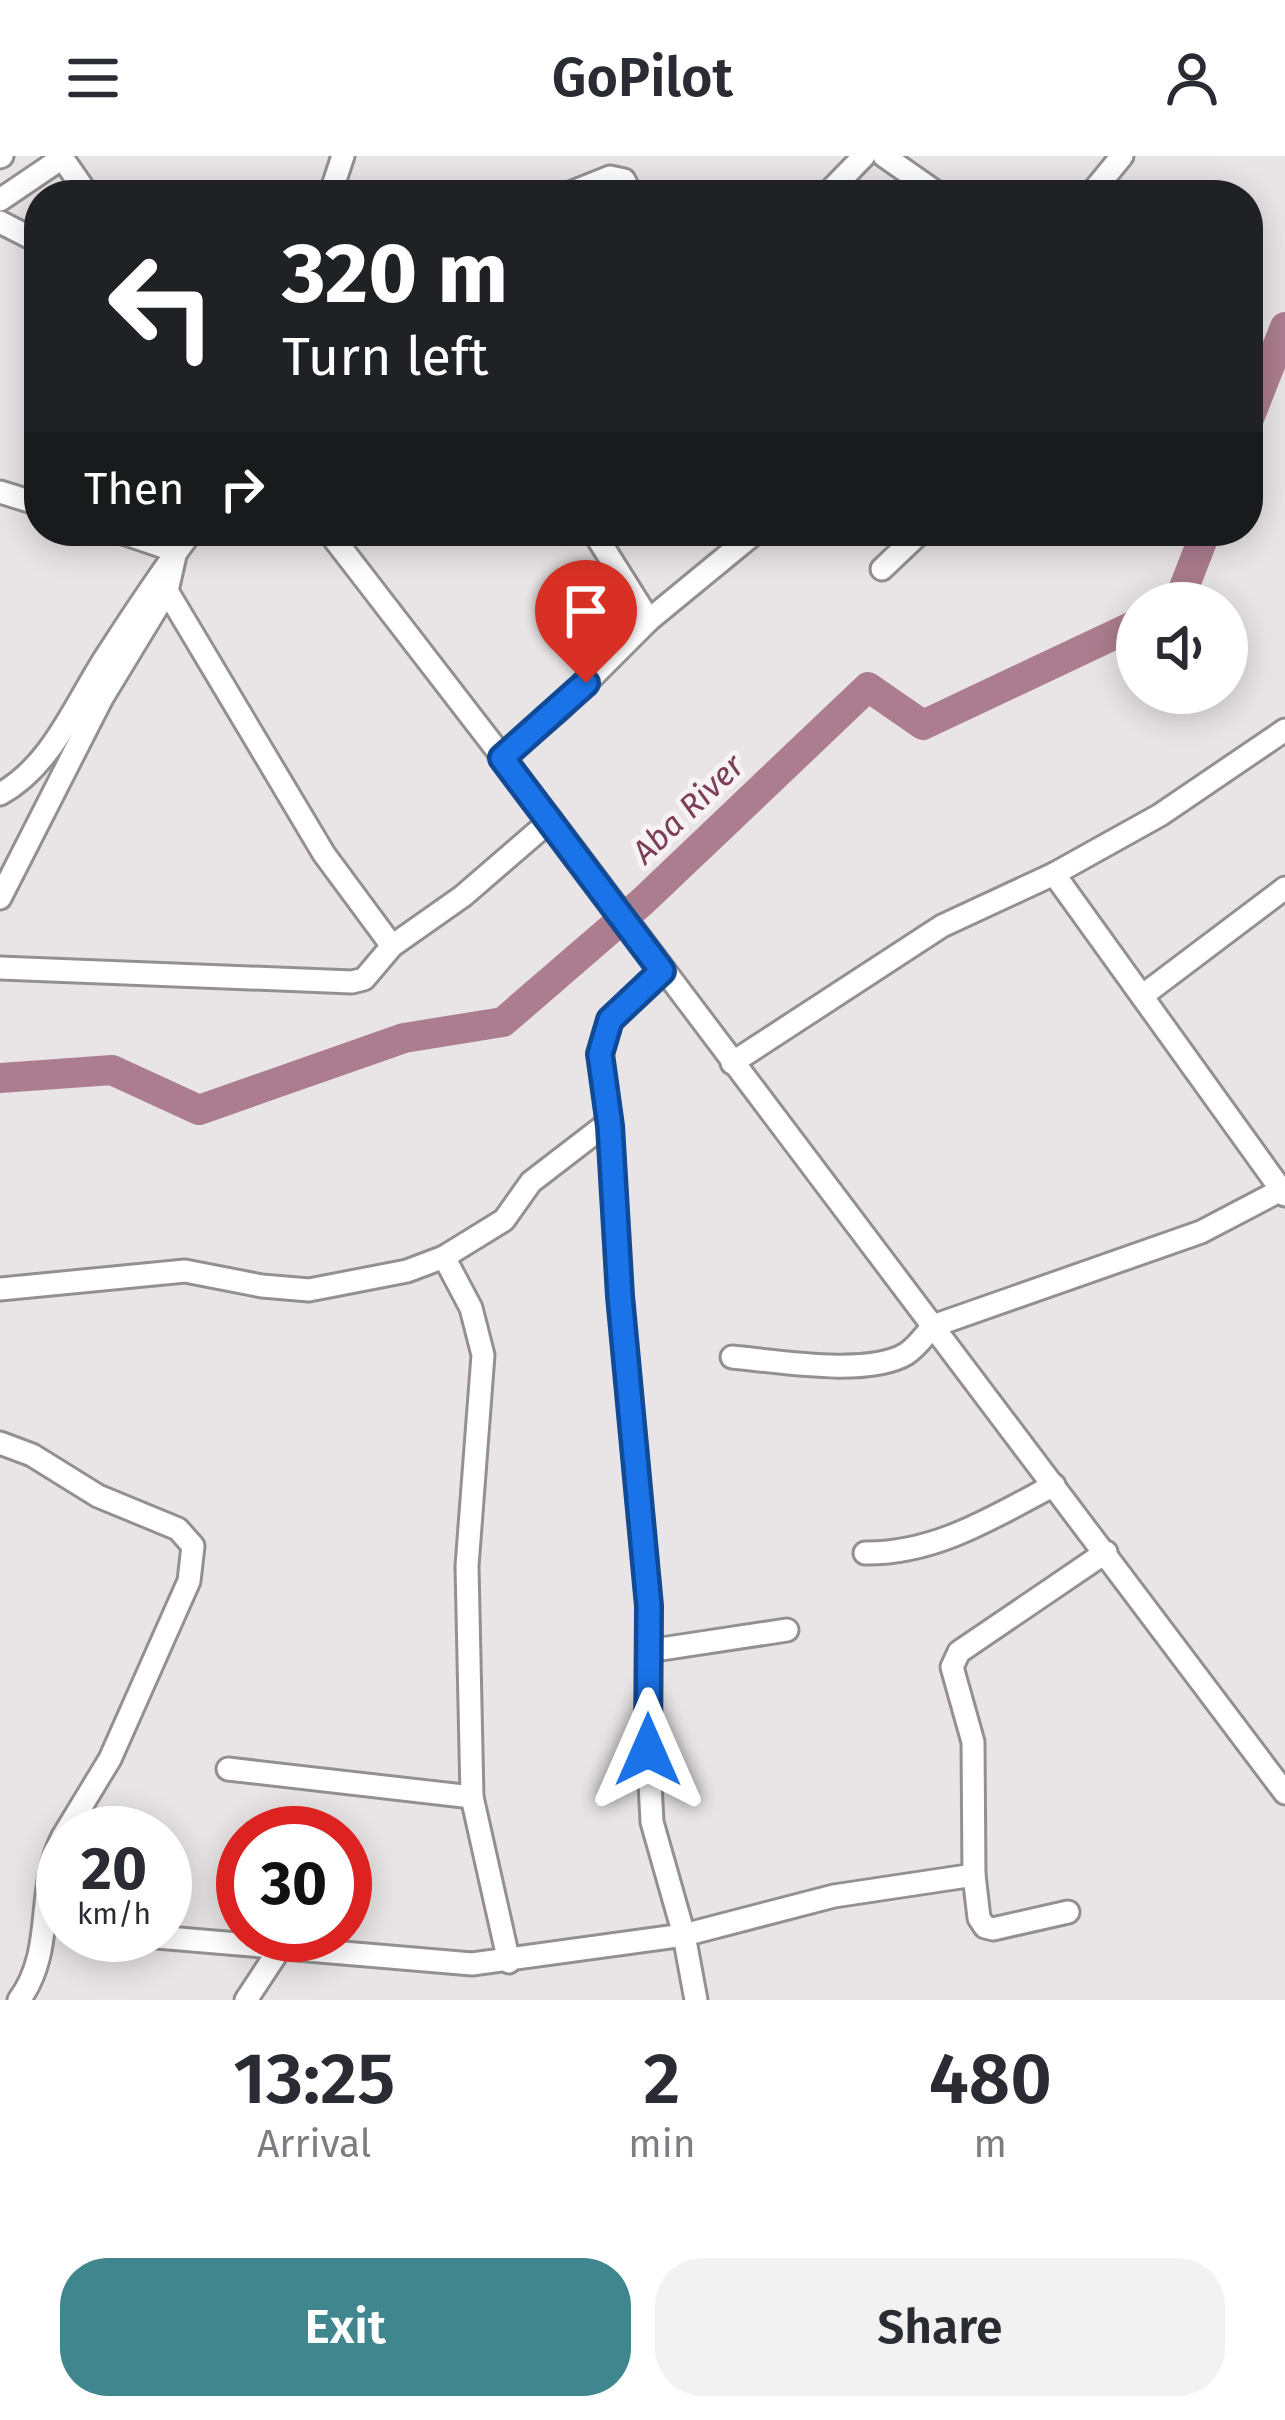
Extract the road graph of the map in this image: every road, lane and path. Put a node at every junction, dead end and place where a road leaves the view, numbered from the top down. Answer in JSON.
{"nodes":[{"id":1,"x":864,"y":156,"type":"edge"},
{"id":2,"x":884,"y":156,"type":"edge"},
{"id":3,"x":1122,"y":156,"type":"edge"},
{"id":4,"x":62,"y":157,"type":"edge"},
{"id":5,"x":29,"y":180,"type":"edge"},
{"id":6,"x":841,"y":180,"type":"edge"},
{"id":7,"x":918,"y":180,"type":"edge"},
{"id":8,"x":1102,"y":180,"type":"edge"},
{"id":9,"x":161,"y":546,"type":"edge"},
{"id":10,"x":180,"y":546,"type":"edge"},
{"id":11,"x":339,"y":546,"type":"edge"},
{"id":12,"x":602,"y":546,"type":"edge"},
{"id":13,"x":739,"y":546,"type":"edge"},
{"id":14,"x":906,"y":546,"type":"edge"},
{"id":15,"x":176,"y":551,"type":"junction"},
{"id":16,"x":882,"y":569,"type":"dead end"},
{"id":17,"x":166,"y":591,"type":"junction"},
{"id":18,"x":649,"y":620,"type":"junction"},
{"id":19,"x":1285,"y":730,"type":"edge"},
{"id":20,"x":502,"y":758,"type":"junction"},
{"id":21,"x":0,"y":794,"type":"edge"},
{"id":22,"x":551,"y":820,"type":"junction"},
{"id":23,"x":1054,"y":874,"type":"junction"},
{"id":24,"x":1285,"y":887,"type":"edge"},
{"id":25,"x":0,"y":898,"type":"edge"},
{"id":26,"x":392,"y":946,"type":"junction"},
{"id":27,"x":0,"y":968,"type":"edge"},
{"id":28,"x":662,"y":971,"type":"junction"},
{"id":29,"x":1142,"y":996,"type":"junction"},
{"id":30,"x":732,"y":1064,"type":"junction"},
{"id":31,"x":609,"y":1122,"type":"junction"},
{"id":32,"x":1284,"y":1191,"type":"edge"},
{"id":33,"x":444,"y":1257,"type":"junction"},
{"id":34,"x":0,"y":1289,"type":"edge"},
{"id":35,"x":933,"y":1326,"type":"junction"},
{"id":36,"x":732,"y":1357,"type":"dead end"},
{"id":37,"x":0,"y":1443,"type":"edge"},
{"id":38,"x":1054,"y":1485,"type":"junction"},
{"id":39,"x":1106,"y":1552,"type":"junction"},
{"id":40,"x":865,"y":1553,"type":"dead end"},
{"id":41,"x":788,"y":1630,"type":"dead end"},
{"id":42,"x":648,"y":1652,"type":"junction"},
{"id":43,"x":228,"y":1768,"type":"dead end"},
{"id":44,"x":1285,"y":1793,"type":"edge"},
{"id":45,"x":472,"y":1797,"type":"junction"},
{"id":46,"x":81,"y":1806,"type":"edge"},
{"id":47,"x":974,"y":1875,"type":"junction"},
{"id":48,"x":1068,"y":1912,"type":"dead end"},
{"id":49,"x":684,"y":1936,"type":"junction"},
{"id":50,"x":372,"y":1955,"type":"edge"},
{"id":51,"x":41,"y":1962,"type":"edge"},
{"id":52,"x":271,"y":1962,"type":"edge"},
{"id":53,"x":509,"y":1962,"type":"junction"},
{"id":54,"x":19,"y":2000,"type":"edge"},
{"id":55,"x":246,"y":2000,"type":"edge"},
{"id":56,"x":696,"y":2000,"type":"edge"}],
"edges":[{"from":1,"to":6,"type":"street"},
{"from":2,"to":7,"type":"street"},
{"from":3,"to":8,"type":"street"},
{"from":4,"to":5,"type":"street"},
{"from":9,"to":15,"type":"street"},
{"from":10,"to":15,"type":"street"},
{"from":11,"to":20,"type":"street"},
{"from":12,"to":18,"type":"street"},
{"from":13,"to":18,"type":"street"},
{"from":14,"to":16,"type":"street"},
{"from":15,"to":17,"type":"street"},
{"from":15,"to":21,"type":"street"},
{"from":17,"to":25,"type":"street"},
{"from":17,"to":26,"type":"street"},
{"from":18,"to":20,"type":"street"},
{"from":19,"to":23,"type":"street"},
{"from":20,"to":22,"type":"street"},
{"from":22,"to":26,"type":"street"},
{"from":22,"to":28,"type":"street"},
{"from":23,"to":29,"type":"street"},
{"from":23,"to":30,"type":"street"},
{"from":24,"to":29,"type":"street"},
{"from":26,"to":27,"type":"street"},
{"from":28,"to":30,"type":"street"},
{"from":28,"to":31,"type":"street"},
{"from":29,"to":32,"type":"street"},
{"from":30,"to":35,"type":"street"},
{"from":31,"to":33,"type":"street"},
{"from":31,"to":42,"type":"street"},
{"from":32,"to":35,"type":"street"},
{"from":33,"to":34,"type":"street"},
{"from":33,"to":45,"type":"street"},
{"from":35,"to":36,"type":"street"},
{"from":35,"to":38,"type":"street"},
{"from":37,"to":46,"type":"street"},
{"from":38,"to":39,"type":"street"},
{"from":38,"to":40,"type":"street"},
{"from":39,"to":44,"type":"street"},
{"from":39,"to":47,"type":"street"},
{"from":41,"to":42,"type":"street"},
{"from":42,"to":49,"type":"street"},
{"from":43,"to":45,"type":"street"},
{"from":45,"to":53,"type":"street"},
{"from":47,"to":48,"type":"street"},
{"from":47,"to":49,"type":"street"},
{"from":49,"to":53,"type":"street"},
{"from":49,"to":56,"type":"street"},
{"from":50,"to":53,"type":"street"},
{"from":51,"to":54,"type":"street"},
{"from":52,"to":55,"type":"street"}]}
